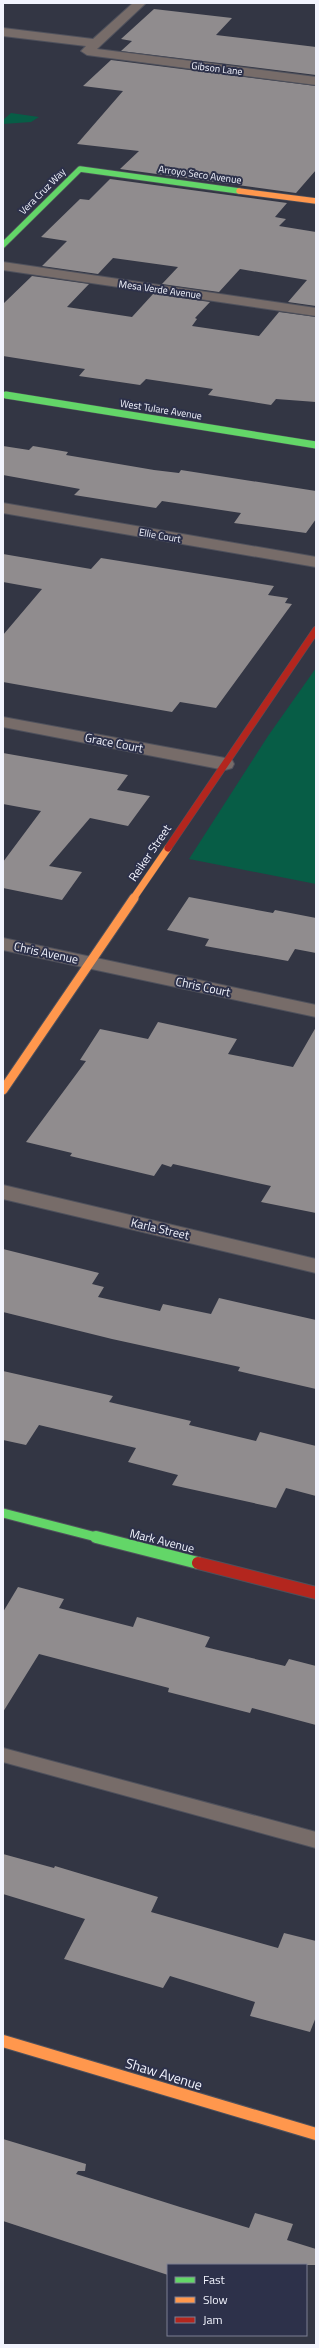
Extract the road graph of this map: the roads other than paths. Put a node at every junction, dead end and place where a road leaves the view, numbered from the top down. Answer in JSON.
{"nodes":[{"id":1,"x":140,"y":3,"type":"edge"},
{"id":2,"x":3,"y":32,"type":"edge"},
{"id":3,"x":96,"y":44,"type":"junction"},
{"id":4,"x":316,"y":81,"type":"edge"},
{"id":5,"x":80,"y":169,"type":"joint"},
{"id":6,"x":316,"y":202,"type":"edge"},
{"id":7,"x":3,"y":245,"type":"edge"},
{"id":8,"x":3,"y":266,"type":"edge"},
{"id":9,"x":316,"y":312,"type":"edge"},
{"id":10,"x":3,"y":395,"type":"edge"},
{"id":11,"x":316,"y":445,"type":"edge"},
{"id":12,"x":3,"y":508,"type":"edge"},
{"id":13,"x":316,"y":562,"type":"edge"},
{"id":14,"x":316,"y":630,"type":"edge"},
{"id":15,"x":3,"y":722,"type":"edge"},
{"id":16,"x":225,"y":764,"type":"junction"},
{"id":17,"x":3,"y":944,"type":"edge"},
{"id":18,"x":90,"y":962,"type":"junction"},
{"id":19,"x":316,"y":1011,"type":"edge"},
{"id":20,"x":3,"y":1090,"type":"edge"},
{"id":21,"x":3,"y":1192,"type":"edge"},
{"id":22,"x":316,"y":1266,"type":"edge"},
{"id":23,"x":3,"y":1514,"type":"edge"},
{"id":24,"x":316,"y":1593,"type":"edge"},
{"id":25,"x":3,"y":1755,"type":"edge"},
{"id":26,"x":316,"y":1840,"type":"edge"},
{"id":27,"x":3,"y":2041,"type":"edge"},
{"id":28,"x":316,"y":2134,"type":"edge"}],
"edges":[{"from":1,"to":3,"type":"street"},
{"from":2,"to":3,"type":"street"},
{"from":3,"to":4,"type":"street","name":"Gibson Lane"},
{"from":5,"to":6,"type":"street","name":"Arroyo Seco Avenue"},
{"from":5,"to":7,"type":"street","name":"Vera Cruz Way"},
{"from":8,"to":9,"type":"street","name":"Mesa Verde Avenue"},
{"from":10,"to":11,"type":"street","name":"West Tulare Avenue"},
{"from":12,"to":13,"type":"street","name":"Ellie Court"},
{"from":14,"to":16,"type":"street","name":"Reiker Street"},
{"from":15,"to":16,"type":"street","name":"Grace Court"},
{"from":16,"to":18,"type":"street","name":"Reiker Street"},
{"from":17,"to":18,"type":"street","name":"Chris Avenue"},
{"from":18,"to":19,"type":"street","name":"Chris Court"},
{"from":18,"to":20,"type":"street","name":"Reiker Street"},
{"from":21,"to":22,"type":"street","name":"Karla Street"},
{"from":23,"to":24,"type":"street","name":"Mark Avenue"},
{"from":25,"to":26,"type":"lane"},
{"from":27,"to":28,"type":"street","name":"Shaw Avenue"}]}
